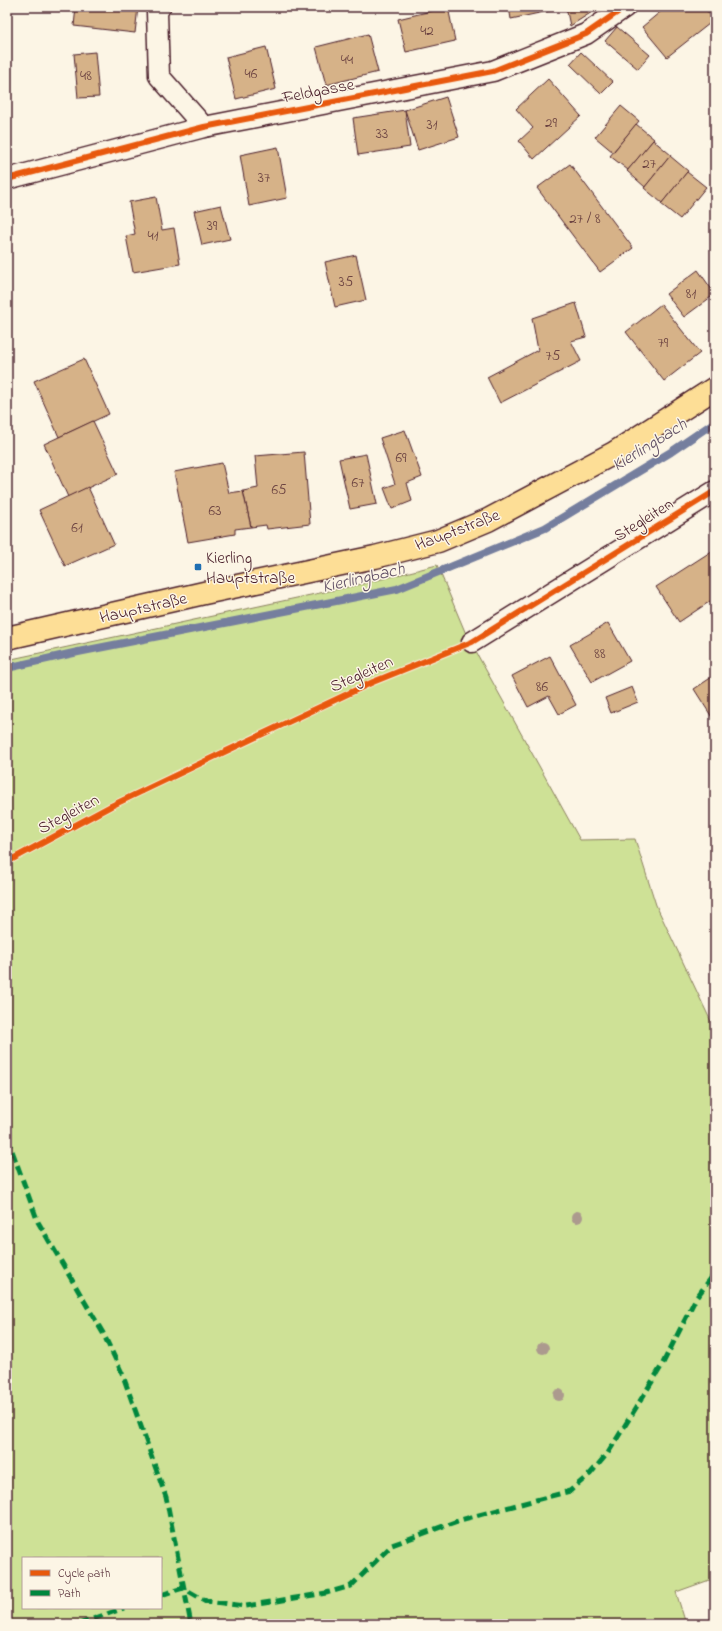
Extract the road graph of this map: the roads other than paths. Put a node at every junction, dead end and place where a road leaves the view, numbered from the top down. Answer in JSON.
{"nodes":[{"id":1,"x":160,"y":7,"type":"edge"},
{"id":2,"x":625,"y":7,"type":"edge"},
{"id":3,"x":204,"y":127,"type":"junction"},
{"id":4,"x":7,"y":179,"type":"edge"},
{"id":5,"x":715,"y":388,"type":"edge"},
{"id":6,"x":715,"y":491,"type":"edge"},
{"id":7,"x":7,"y":638,"type":"edge"},
{"id":8,"x":472,"y":642,"type":"dead end"}],
"edges":[{"from":1,"to":3,"type":"street"},
{"from":2,"to":3,"type":"street","name":"Feldgasse"},
{"from":3,"to":4,"type":"street","name":"Feldgasse"},
{"from":5,"to":7,"type":"main road","name":"Hauptstraße"},
{"from":6,"to":8,"type":"street","name":"Stegleiten"}]}
